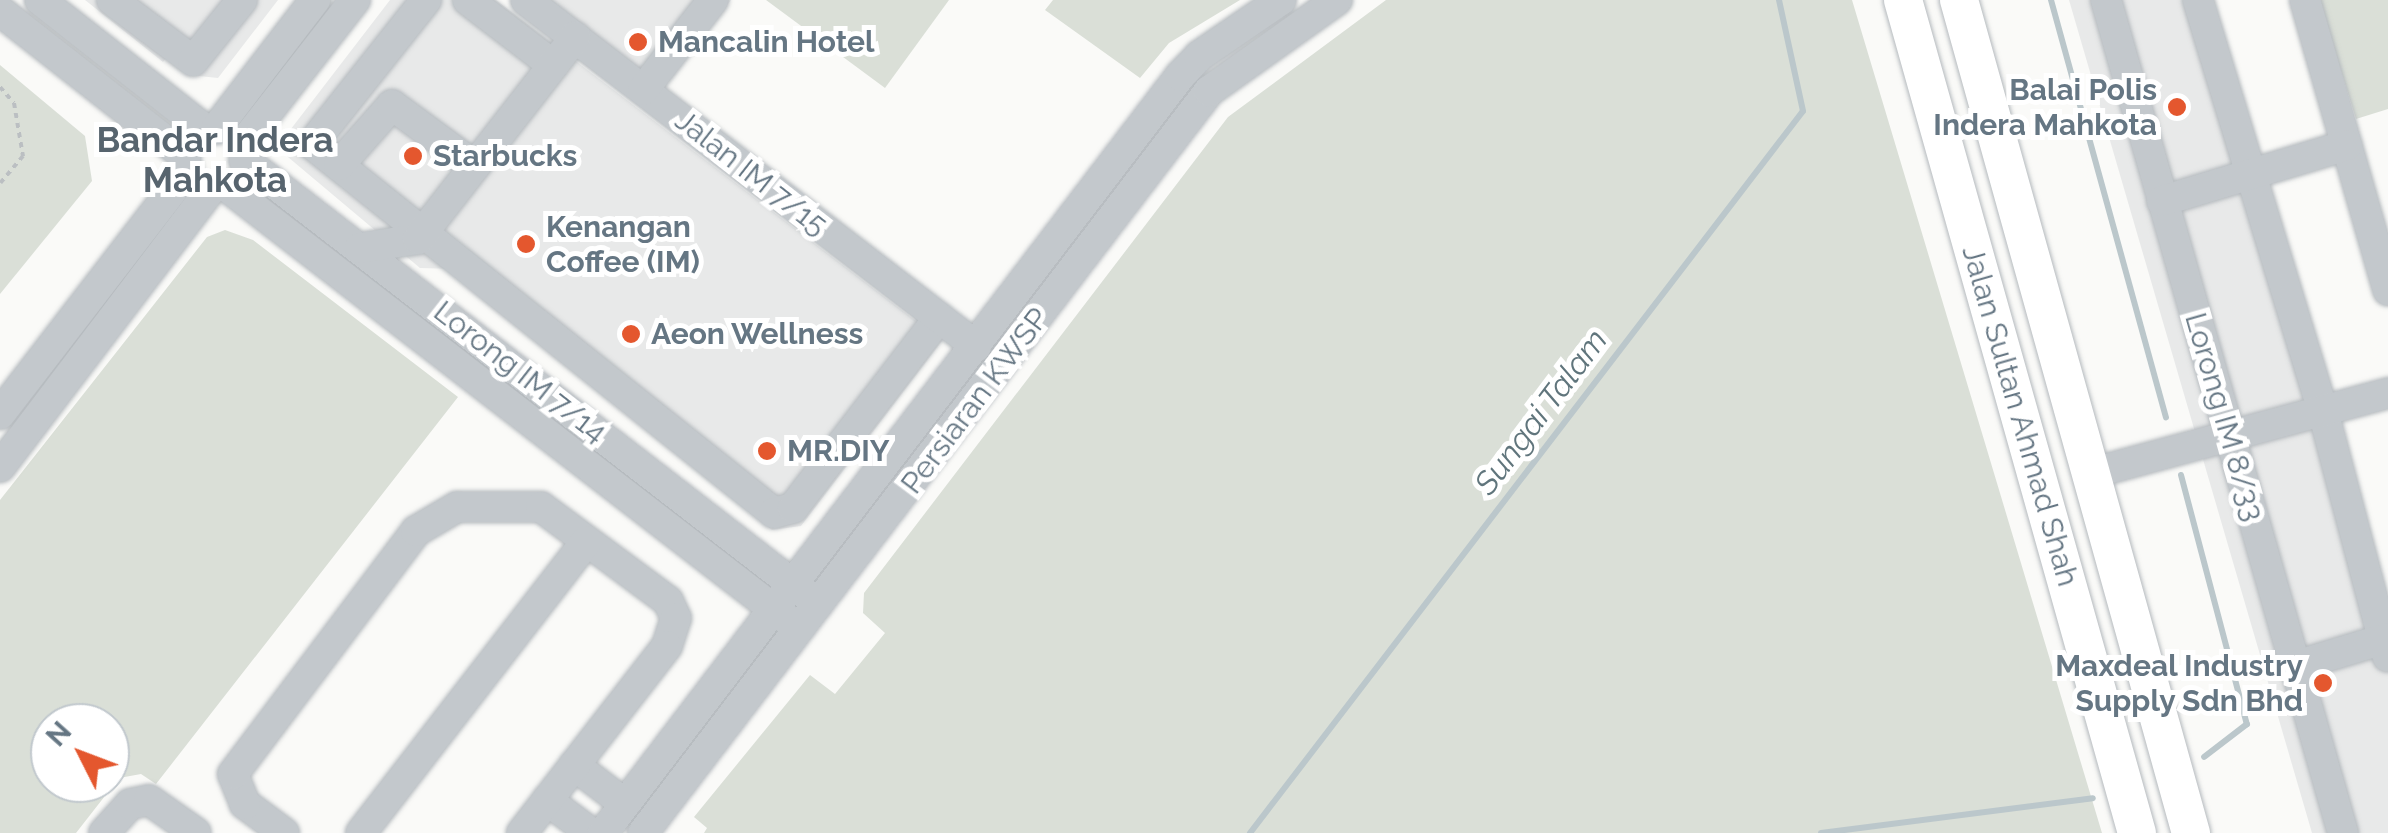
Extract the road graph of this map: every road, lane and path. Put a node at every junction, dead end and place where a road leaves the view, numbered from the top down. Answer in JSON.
{"nodes":[{"id":1,"x":40,"y":0,"type":"edge"},
{"id":2,"x":112,"y":0,"type":"edge"},
{"id":3,"x":242,"y":0,"type":"edge"},
{"id":4,"x":316,"y":0,"type":"edge"},
{"id":5,"x":355,"y":0,"type":"edge"},
{"id":6,"x":426,"y":0,"type":"edge"},
{"id":7,"x":468,"y":0,"type":"edge"},
{"id":8,"x":713,"y":0,"type":"edge"},
{"id":9,"x":1281,"y":0,"type":"edge"},
{"id":10,"x":1336,"y":0,"type":"edge"},
{"id":11,"x":1903,"y":0,"type":"edge"},
{"id":12,"x":1959,"y":0,"type":"edge"},
{"id":13,"x":2106,"y":0,"type":"edge"},
{"id":14,"x":2198,"y":0,"type":"edge"},
{"id":15,"x":2305,"y":0,"type":"edge"},
{"id":16,"x":547,"y":6,"type":"edge"},
{"id":17,"x":0,"y":10,"type":"edge"},
{"id":18,"x":575,"y":38,"type":"junction"},
{"id":19,"x":553,"y":65,"type":"junction"},
{"id":20,"x":0,"y":88,"type":"edge"},
{"id":21,"x":643,"y":90,"type":"junction"},
{"id":22,"x":227,"y":141,"type":"junction"},
{"id":23,"x":2347,"y":145,"type":"junction"},
{"id":24,"x":339,"y":165,"type":"junction"},
{"id":25,"x":475,"y":166,"type":"junction"},
{"id":26,"x":2251,"y":174,"type":"junction"},
{"id":27,"x":203,"y":175,"type":"junction"},
{"id":28,"x":0,"y":183,"type":"edge"},
{"id":29,"x":2162,"y":201,"type":"junction"},
{"id":30,"x":2380,"y":231,"type":"edge"},
{"id":31,"x":424,"y":232,"type":"junction"},
{"id":32,"x":367,"y":254,"type":"junction"},
{"id":33,"x":458,"y":260,"type":"junction"},
{"id":34,"x":2388,"y":290,"type":"edge"},
{"id":35,"x":940,"y":318,"type":"junction"},
{"id":36,"x":976,"y":346,"type":"junction"},
{"id":37,"x":957,"y":372,"type":"junction"},
{"id":38,"x":984,"y":392,"type":"junction"},
{"id":39,"x":2388,"y":393,"type":"edge"},
{"id":40,"x":2323,"y":411,"type":"junction"},
{"id":41,"x":0,"y":414,"type":"edge"},
{"id":42,"x":675,"y":435,"type":"junction"},
{"id":43,"x":2229,"y":436,"type":"junction"},
{"id":44,"x":0,"y":467,"type":"edge"},
{"id":45,"x":2092,"y":474,"type":"junction"},
{"id":46,"x":656,"y":478,"type":"junction"},
{"id":47,"x":681,"y":498,"type":"junction"},
{"id":48,"x":587,"y":541,"type":"junction"},
{"id":49,"x":797,"y":607,"type":"junction"},
{"id":50,"x":2386,"y":645,"type":"edge"},
{"id":51,"x":2295,"y":666,"type":"junction"},
{"id":52,"x":574,"y":765,"type":"junction"},
{"id":53,"x":548,"y":800,"type":"junction"},
{"id":54,"x":625,"y":804,"type":"junction"},
{"id":55,"x":104,"y":833,"type":"edge"},
{"id":56,"x":196,"y":833,"type":"edge"},
{"id":57,"x":284,"y":833,"type":"edge"},
{"id":58,"x":360,"y":833,"type":"edge"},
{"id":59,"x":522,"y":833,"type":"edge"},
{"id":60,"x":591,"y":833,"type":"edge"},
{"id":61,"x":603,"y":833,"type":"edge"},
{"id":62,"x":643,"y":833,"type":"edge"},
{"id":63,"x":2137,"y":833,"type":"edge"},
{"id":64,"x":2192,"y":833,"type":"edge"},
{"id":65,"x":2343,"y":833,"type":"edge"}],
"edges":[{"from":1,"to":22,"type":"street","name":"Lorong IM 7/14"},
{"from":2,"to":3,"type":"street"},
{"from":4,"to":22,"type":"street"},
{"from":5,"to":22,"type":"street"},
{"from":6,"to":24,"type":"street"},
{"from":7,"to":19,"type":"street"},
{"from":8,"to":21,"type":"street"},
{"from":9,"to":36,"type":"street","name":"Persiaran KWSP"},
{"from":10,"to":38,"type":"street","name":"Persiaran KWSP"},
{"from":11,"to":63,"type":"main road","name":"Jalan Sultan Ahmad Shah"},
{"from":12,"to":45,"type":"main road","name":"Jalan Sultan Ahmad Shah"},
{"from":13,"to":29,"type":"street","name":"Lorong IM 8/33"},
{"from":14,"to":26,"type":"street"},
{"from":15,"to":23,"type":"street"},
{"from":16,"to":18,"type":"street","name":"Jalan IM 7/15"},
{"from":17,"to":27,"type":"street","name":"Lorong IM 7/14"},
{"from":18,"to":19,"type":"street"},
{"from":18,"to":21,"type":"street","name":"Jalan IM 7/15"},
{"from":19,"to":25,"type":"street"},
{"from":20,"to":28,"type":"path"},
{"from":21,"to":35,"type":"street","name":"Jalan IM 7/15"},
{"from":22,"to":27,"type":"street"},
{"from":22,"to":27,"type":"street"},
{"from":22,"to":32,"type":"street","name":"Lorong IM 7/14"},
{"from":23,"to":26,"type":"street"},
{"from":23,"to":30,"type":"street"},
{"from":24,"to":25,"type":"street"},
{"from":24,"to":31,"type":"street"},
{"from":25,"to":31,"type":"street"},
{"from":26,"to":29,"type":"street"},
{"from":26,"to":40,"type":"street"},
{"from":27,"to":41,"type":"street"},
{"from":27,"to":44,"type":"street"},
{"from":27,"to":49,"type":"street","name":"Lorong IM 7/14"},
{"from":29,"to":43,"type":"street","name":"Lorong IM 8/33"},
{"from":30,"to":34,"type":"street"},
{"from":31,"to":32,"type":"street"},
{"from":31,"to":33,"type":"street"},
{"from":32,"to":33,"type":"street"},
{"from":32,"to":46,"type":"street","name":"Lorong IM 7/14"},
{"from":33,"to":42,"type":"street"},
{"from":35,"to":36,"type":"street","name":"Jalan IM 7/15"},
{"from":35,"to":42,"type":"street"},
{"from":36,"to":37,"type":"street","name":"Persiaran KWSP"},
{"from":37,"to":38,"type":"street"},
{"from":37,"to":49,"type":"street","name":"Persiaran KWSP"},
{"from":38,"to":49,"type":"street","name":"Persiaran KWSP"},
{"from":39,"to":40,"type":"street"},
{"from":40,"to":43,"type":"street"},
{"from":40,"to":50,"type":"street"},
{"from":42,"to":46,"type":"street"},
{"from":42,"to":47,"type":"street"},
{"from":43,"to":45,"type":"street"},
{"from":43,"to":51,"type":"street","name":"Lorong IM 8/33"},
{"from":45,"to":64,"type":"main road","name":"Jalan Sultan Ahmad Shah"},
{"from":46,"to":47,"type":"street","name":"Lorong IM 7/14"},
{"from":47,"to":49,"type":"street","name":"Lorong IM 7/14"},
{"from":48,"to":52,"type":"street"},
{"from":48,"to":57,"type":"street"},
{"from":48,"to":58,"type":"street"},
{"from":49,"to":54,"type":"street","name":"Persiaran KWSP"},
{"from":49,"to":62,"type":"street","name":"Persiaran KWSP"},
{"from":50,"to":51,"type":"street"},
{"from":51,"to":65,"type":"street","name":"Lorong IM 8/33"},
{"from":52,"to":53,"type":"street"},
{"from":52,"to":54,"type":"street"},
{"from":53,"to":59,"type":"street"},
{"from":53,"to":60,"type":"street"},
{"from":54,"to":61,"type":"street","name":"Persiaran KWSP"},
{"from":55,"to":56,"type":"street"}]}
